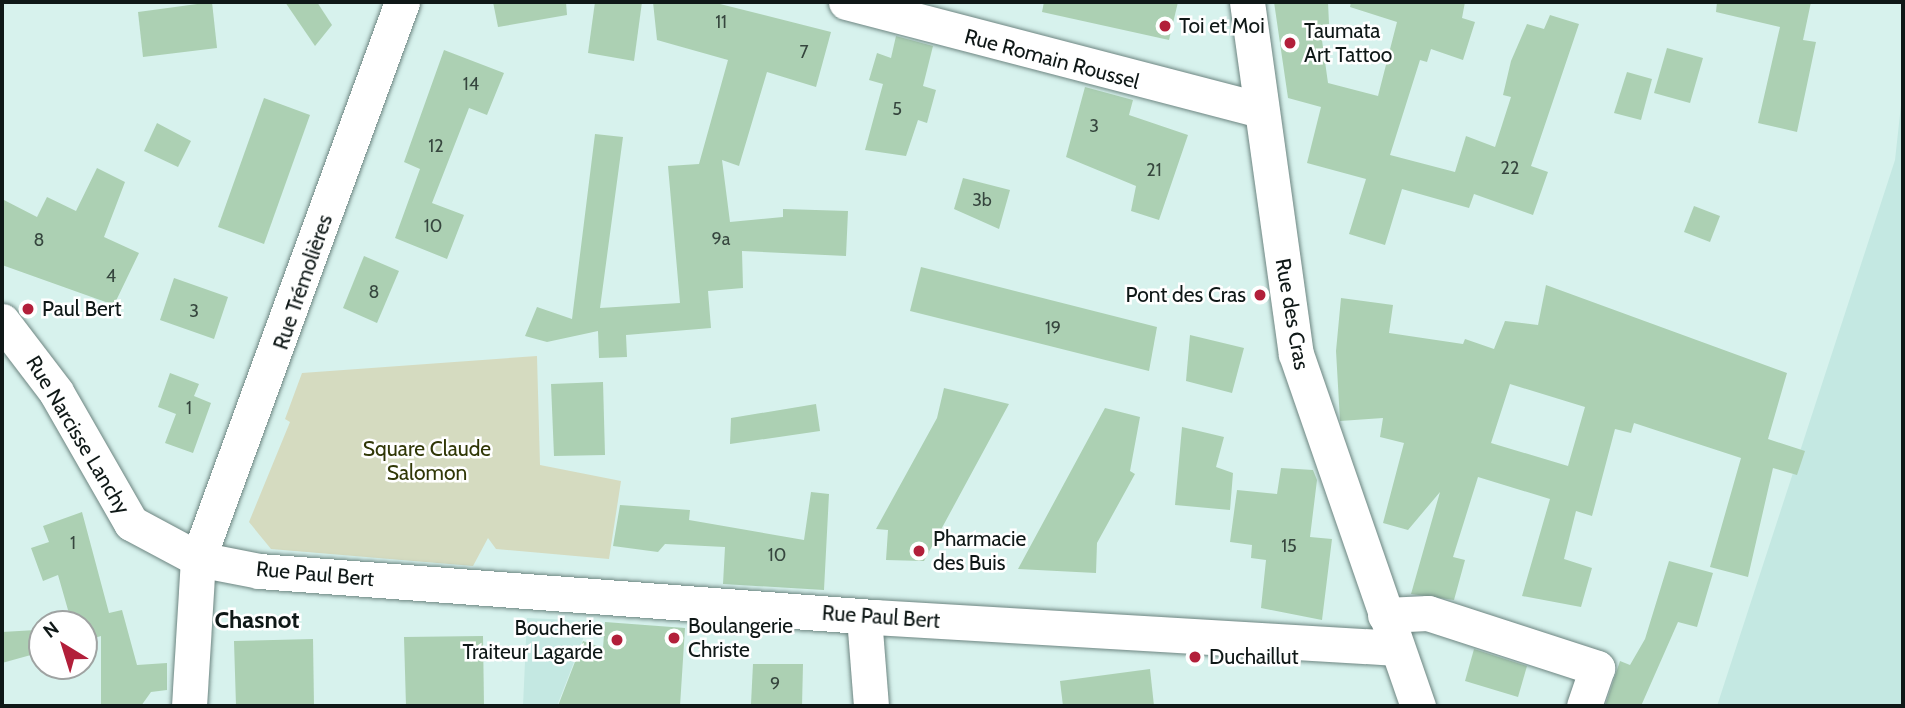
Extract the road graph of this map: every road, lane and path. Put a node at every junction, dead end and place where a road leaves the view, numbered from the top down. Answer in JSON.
{"nodes":[{"id":1,"x":402,"y":2,"type":"edge"},
{"id":2,"x":846,"y":2,"type":"edge"},
{"id":3,"x":1247,"y":2,"type":"edge"},
{"id":4,"x":1260,"y":110,"type":"junction"},
{"id":5,"x":2,"y":321,"type":"edge"},
{"id":6,"x":198,"y":559,"type":"junction"},
{"id":7,"x":1385,"y":614,"type":"junction"},
{"id":8,"x":864,"y":617,"type":"junction"},
{"id":9,"x":1397,"y":648,"type":"junction"},
{"id":10,"x":189,"y":706,"type":"edge"},
{"id":11,"x":871,"y":706,"type":"edge"},
{"id":12,"x":1418,"y":706,"type":"edge"},
{"id":13,"x":1584,"y":706,"type":"edge"}],
"edges":[{"from":1,"to":6,"type":"street","name":"Rue Trémolières"},
{"from":2,"to":4,"type":"street","name":"Rue Romain Roussel"},
{"from":3,"to":4,"type":"street","name":"Rue des Cras"},
{"from":4,"to":7,"type":"street","name":"Rue des Cras"},
{"from":5,"to":6,"type":"street","name":"Rue Narcisse Lanchy"},
{"from":6,"to":8,"type":"street","name":"Rue Paul Bert"},
{"from":6,"to":10,"type":"street","name":"Rue Trémolières"},
{"from":7,"to":9,"type":"street","name":"Rue des Cras"},
{"from":7,"to":13,"type":"street"},
{"from":8,"to":9,"type":"street","name":"Rue Paul Bert"},
{"from":8,"to":11,"type":"street"},
{"from":9,"to":12,"type":"street","name":"Rue des Cras"}]}
